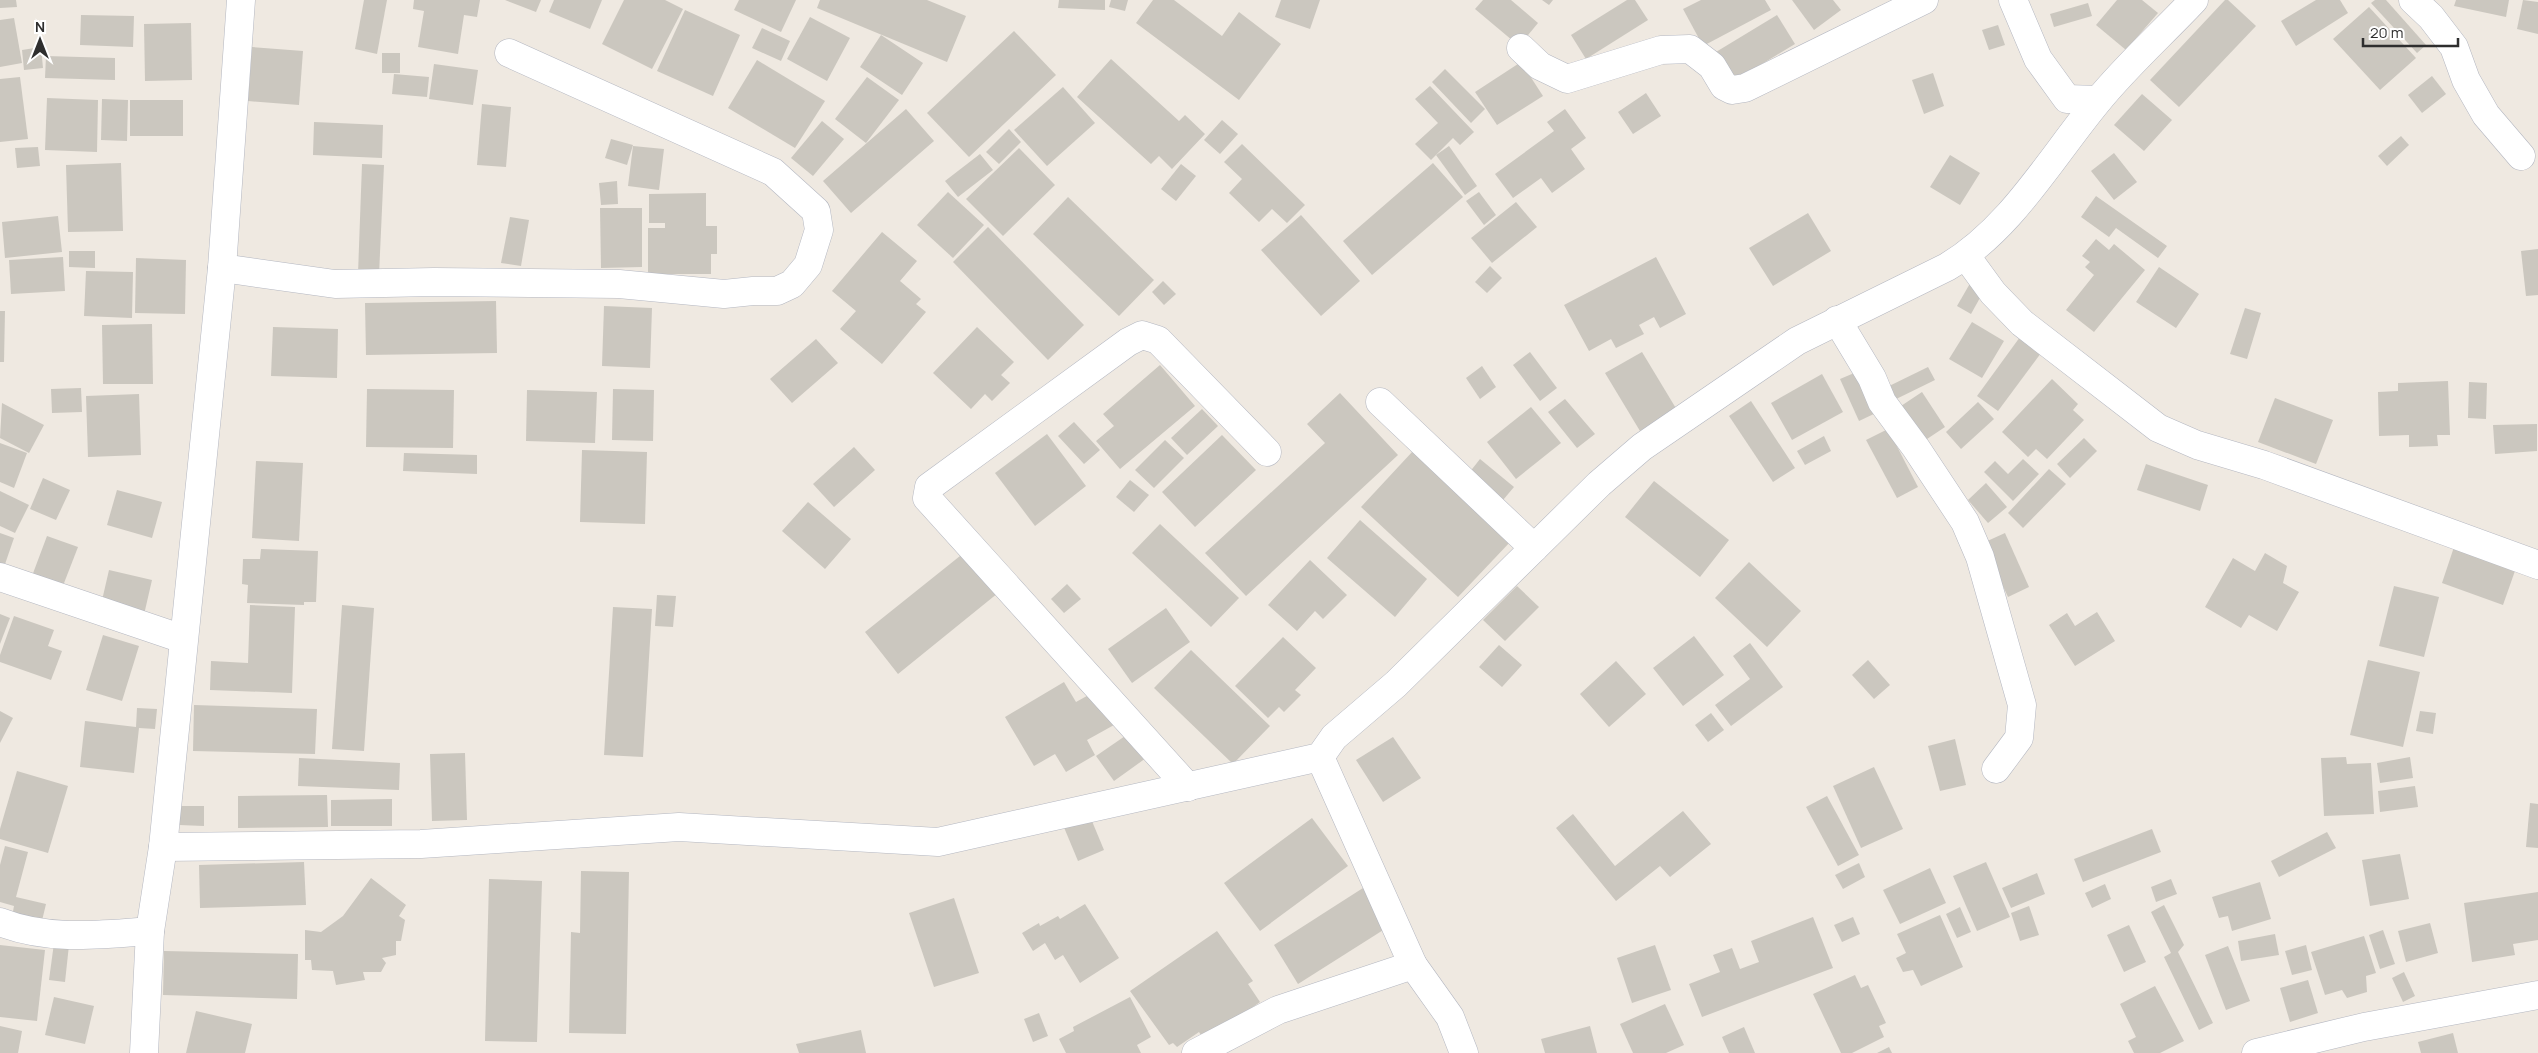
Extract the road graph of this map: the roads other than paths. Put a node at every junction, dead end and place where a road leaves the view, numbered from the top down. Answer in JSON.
{"nodes":[{"id":1,"x":241,"y":0,"type":"edge"},
{"id":2,"x":1924,"y":0,"type":"edge"},
{"id":3,"x":2013,"y":0,"type":"edge"},
{"id":4,"x":2194,"y":0,"type":"edge"},
{"id":5,"x":2413,"y":0,"type":"edge"},
{"id":6,"x":1521,"y":48,"type":"dead end"},
{"id":7,"x":508,"y":53,"type":"dead end"},
{"id":8,"x":2098,"y":100,"type":"junction"},
{"id":9,"x":2521,"y":156,"type":"dead end"},
{"id":10,"x":1966,"y":256,"type":"junction"},
{"id":11,"x":222,"y":268,"type":"junction"},
{"id":12,"x":1837,"y":320,"type":"junction"},
{"id":13,"x":1380,"y":402,"type":"dead end"},
{"id":14,"x":1267,"y":452,"type":"dead end"},
{"id":15,"x":1534,"y":548,"type":"junction"},
{"id":16,"x":2538,"y":565,"type":"edge"},
{"id":17,"x":0,"y":577,"type":"edge"},
{"id":18,"x":183,"y":639,"type":"junction"},
{"id":19,"x":1320,"y":757,"type":"junction"},
{"id":20,"x":1996,"y":769,"type":"dead end"},
{"id":21,"x":1188,"y":787,"type":"junction"},
{"id":22,"x":163,"y":847,"type":"junction"},
{"id":23,"x":0,"y":922,"type":"edge"},
{"id":24,"x":150,"y":930,"type":"junction"},
{"id":25,"x":1413,"y":965,"type":"junction"},
{"id":26,"x":2538,"y":995,"type":"edge"},
{"id":27,"x":144,"y":1053,"type":"edge"},
{"id":28,"x":1196,"y":1053,"type":"edge"},
{"id":29,"x":1464,"y":1053,"type":"edge"},
{"id":30,"x":2256,"y":1053,"type":"edge"}],
"edges":[{"from":1,"to":11,"type":"street"},
{"from":2,"to":6,"type":"street"},
{"from":3,"to":8,"type":"street"},
{"from":4,"to":8,"type":"street"},
{"from":5,"to":9,"type":"street"},
{"from":7,"to":11,"type":"street"},
{"from":8,"to":10,"type":"street"},
{"from":10,"to":12,"type":"street"},
{"from":10,"to":16,"type":"street"},
{"from":11,"to":18,"type":"street"},
{"from":12,"to":15,"type":"street"},
{"from":12,"to":20,"type":"street"},
{"from":13,"to":15,"type":"street"},
{"from":14,"to":21,"type":"street"},
{"from":15,"to":19,"type":"street"},
{"from":17,"to":18,"type":"street"},
{"from":18,"to":22,"type":"street"},
{"from":19,"to":21,"type":"street"},
{"from":19,"to":25,"type":"street"},
{"from":21,"to":22,"type":"street"},
{"from":22,"to":24,"type":"street"},
{"from":23,"to":24,"type":"street"},
{"from":24,"to":27,"type":"street"},
{"from":25,"to":28,"type":"street"},
{"from":25,"to":29,"type":"street"},
{"from":26,"to":30,"type":"street"}]}
